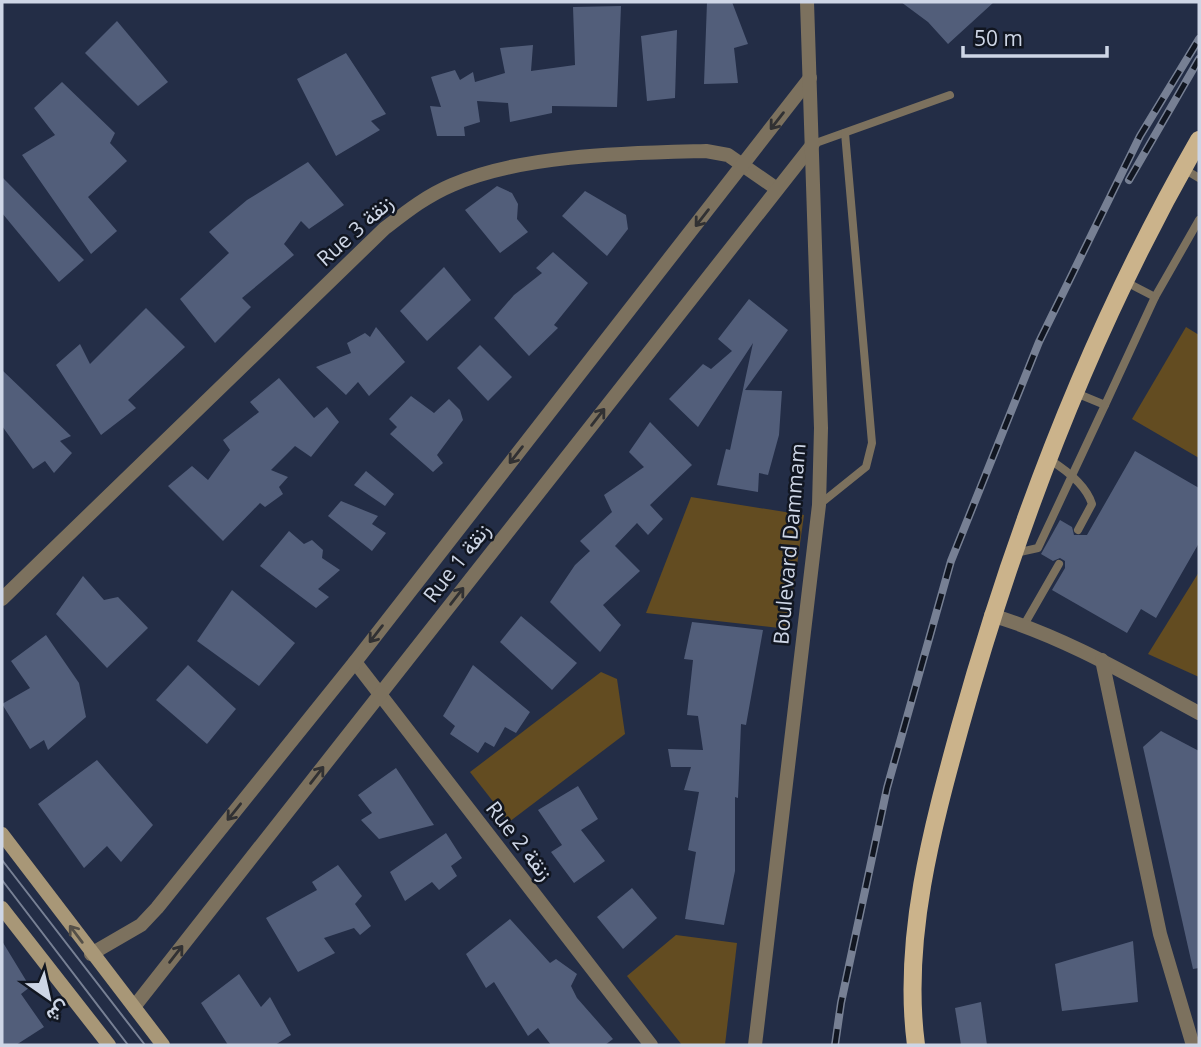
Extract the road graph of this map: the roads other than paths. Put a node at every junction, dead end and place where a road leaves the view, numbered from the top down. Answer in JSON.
{"nodes":[{"id":1,"x":807,"y":2,"type":"edge"},
{"id":2,"x":810,"y":78,"type":"junction"},
{"id":3,"x":950,"y":95,"type":"dead end"},
{"id":4,"x":845,"y":133,"type":"junction"},
{"id":5,"x":1199,"y":140,"type":"edge"},
{"id":6,"x":813,"y":144,"type":"junction"},
{"id":7,"x":744,"y":164,"type":"junction"},
{"id":8,"x":1191,"y":174,"type":"edge"},
{"id":9,"x":777,"y":189,"type":"junction"},
{"id":10,"x":1199,"y":220,"type":"edge"},
{"id":11,"x":1126,"y":282,"type":"junction"},
{"id":12,"x":1155,"y":297,"type":"junction"},
{"id":13,"x":1076,"y":393,"type":"junction"},
{"id":14,"x":1105,"y":405,"type":"junction"},
{"id":15,"x":1051,"y":460,"type":"junction"},
{"id":16,"x":1072,"y":476,"type":"junction"},
{"id":17,"x":819,"y":505,"type":"junction"},
{"id":18,"x":1078,"y":530,"type":"dead end"},
{"id":19,"x":1015,"y":553,"type":"junction"},
{"id":20,"x":1059,"y":564,"type":"dead end"},
{"id":21,"x":2,"y":599,"type":"edge"},
{"id":22,"x":991,"y":615,"type":"junction"},
{"id":23,"x":1024,"y":625,"type":"junction"},
{"id":24,"x":1102,"y":660,"type":"junction"},
{"id":25,"x":355,"y":662,"type":"junction"},
{"id":26,"x":380,"y":695,"type":"junction"},
{"id":27,"x":1199,"y":713,"type":"edge"},
{"id":28,"x":2,"y":834,"type":"edge"},
{"id":29,"x":2,"y":908,"type":"edge"},
{"id":30,"x":91,"y":954,"type":"junction"},
{"id":31,"x":134,"y":1007,"type":"junction"},
{"id":32,"x":1194,"y":1041,"type":"edge"},
{"id":33,"x":109,"y":1045,"type":"edge"},
{"id":34,"x":163,"y":1045,"type":"edge"},
{"id":35,"x":651,"y":1045,"type":"edge"},
{"id":36,"x":755,"y":1045,"type":"edge"},
{"id":37,"x":916,"y":1045,"type":"edge"}],
"edges":[{"from":1,"to":2,"type":"street","name":"Boulevard Dammam"},
{"from":2,"to":6,"type":"street","name":"Boulevard Dammam"},
{"from":2,"to":7,"type":"street","one_way":true},
{"from":3,"to":4,"type":"lane"},
{"from":4,"to":6,"type":"lane"},
{"from":4,"to":17,"type":"lane"},
{"from":5,"to":8,"type":"main road"},
{"from":6,"to":9,"type":"street","name":"Rue 1 زنقة"},
{"from":6,"to":17,"type":"street","name":"Boulevard Dammam"},
{"from":7,"to":9,"type":"street","name":"Rue 3 زنقة"},
{"from":7,"to":21,"type":"street","name":"Rue 3 زنقة"},
{"from":7,"to":25,"type":"street","name":"Rue 1 زنقة","one_way":true},
{"from":8,"to":11,"type":"main road"},
{"from":26,"to":9,"type":"street","name":"Rue 1 زنقة","one_way":true},
{"from":10,"to":12,"type":"lane"},
{"from":11,"to":12,"type":"lane"},
{"from":11,"to":13,"type":"main road"},
{"from":12,"to":14,"type":"lane"},
{"from":13,"to":14,"type":"lane"},
{"from":13,"to":15,"type":"main road"},
{"from":14,"to":16,"type":"lane"},
{"from":15,"to":16,"type":"lane"},
{"from":15,"to":19,"type":"main road"},
{"from":16,"to":18,"type":"lane"},
{"from":16,"to":19,"type":"lane"},
{"from":17,"to":36,"type":"street","name":"Boulevard Dammam"},
{"from":19,"to":22,"type":"main road"},
{"from":20,"to":23,"type":"lane"},
{"from":22,"to":23,"type":"street"},
{"from":22,"to":37,"type":"main road"},
{"from":23,"to":24,"type":"street"},
{"from":24,"to":27,"type":"street"},
{"from":24,"to":32,"type":"street"},
{"from":25,"to":26,"type":"street","name":"Rue 2 زنقة"},
{"from":25,"to":30,"type":"street","name":"Rue 1 زنقة","one_way":true},
{"from":31,"to":26,"type":"street","name":"Rue 1 زنقة","one_way":true},
{"from":26,"to":35,"type":"street","name":"Rue 2 زنقة"},
{"from":30,"to":28,"type":"main road","one_way":true},
{"from":29,"to":33,"type":"main road"},
{"from":30,"to":31,"type":"main road"},
{"from":31,"to":34,"type":"main road"}]}
